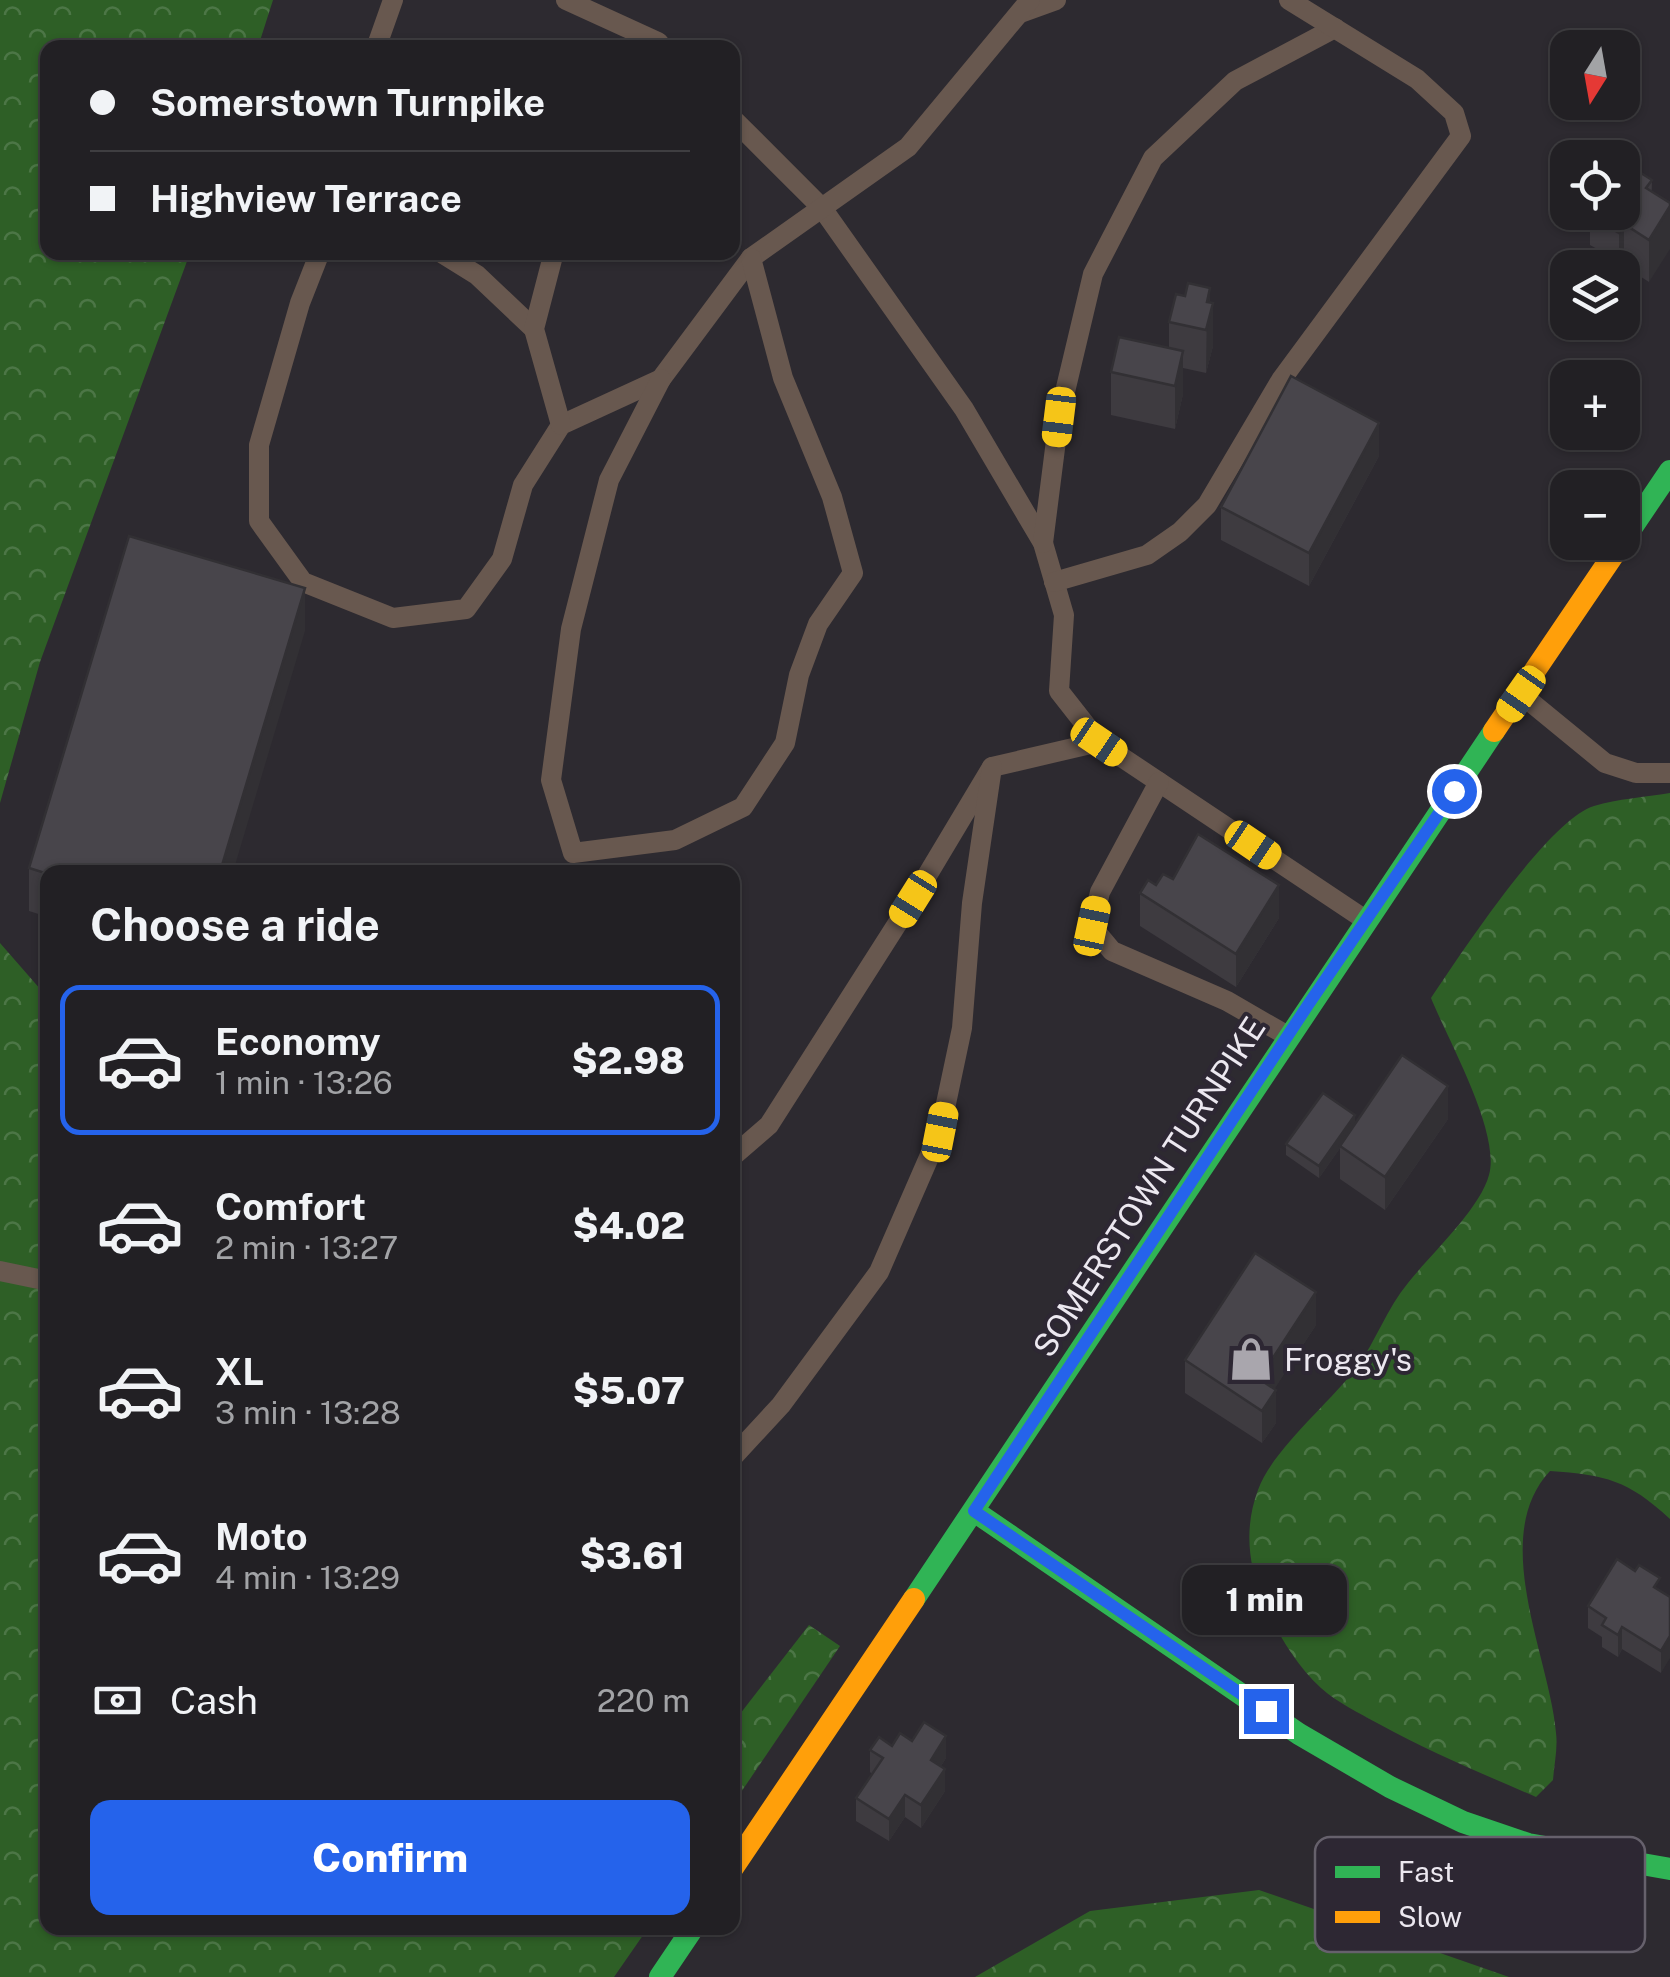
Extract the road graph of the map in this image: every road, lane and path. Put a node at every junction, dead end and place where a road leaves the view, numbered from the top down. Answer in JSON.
{"nodes":[{"id":1,"x":393,"y":0,"type":"edge"},
{"id":2,"x":566,"y":0,"type":"edge"},
{"id":3,"x":1056,"y":0,"type":"edge"},
{"id":4,"x":1289,"y":0,"type":"edge"},
{"id":5,"x":1025,"y":7,"type":"edge"},
{"id":6,"x":1335,"y":28,"type":"junction"},
{"id":7,"x":379,"y":40,"type":"edge"},
{"id":8,"x":654,"y":40,"type":"edge"},
{"id":9,"x":740,"y":126,"type":"edge"},
{"id":10,"x":822,"y":208,"type":"junction"},
{"id":11,"x":751,"y":258,"type":"junction"},
{"id":12,"x":317,"y":260,"type":"edge"},
{"id":13,"x":453,"y":260,"type":"edge"},
{"id":14,"x":552,"y":260,"type":"edge"},
{"id":15,"x":534,"y":329,"type":"junction"},
{"id":16,"x":661,"y":379,"type":"junction"},
{"id":17,"x":561,"y":425,"type":"junction"},
{"id":18,"x":1670,"y":471,"type":"edge"},
{"id":19,"x":1640,"y":515,"type":"edge"},
{"id":20,"x":1043,"y":543,"type":"junction"},
{"id":21,"x":1610,"y":560,"type":"edge"},
{"id":22,"x":1054,"y":582,"type":"junction"},
{"id":23,"x":1521,"y":694,"type":"junction"},
{"id":24,"x":1099,"y":742,"type":"junction"},
{"id":25,"x":992,"y":767,"type":"junction"},
{"id":26,"x":1670,"y":773,"type":"edge"},
{"id":27,"x":1159,"y":782,"type":"junction"},
{"id":28,"x":1366,"y":920,"type":"junction"},
{"id":29,"x":1287,"y":1036,"type":"junction"},
{"id":30,"x":740,"y":1150,"type":"edge"},
{"id":31,"x":0,"y":1271,"type":"edge"},
{"id":32,"x":40,"y":1279,"type":"edge"},
{"id":33,"x":740,"y":1449,"type":"edge"},
{"id":34,"x":974,"y":1511,"type":"junction"},
{"id":35,"x":1507,"y":1837,"type":"edge"},
{"id":36,"x":740,"y":1857,"type":"edge"},
{"id":37,"x":1645,"y":1865,"type":"edge"},
{"id":38,"x":1670,"y":1869,"type":"edge"},
{"id":39,"x":688,"y":1935,"type":"edge"},
{"id":40,"x":660,"y":1977,"type":"edge"}],
"edges":[{"from":1,"to":7,"type":"lane"},
{"from":2,"to":8,"type":"lane"},
{"from":3,"to":5,"type":"lane"},
{"from":4,"to":6,"type":"lane"},
{"from":5,"to":10,"type":"lane"},
{"from":6,"to":20,"type":"lane"},
{"from":6,"to":22,"type":"lane"},
{"from":9,"to":10,"type":"lane"},
{"from":10,"to":11,"type":"lane"},
{"from":10,"to":20,"type":"lane"},
{"from":11,"to":16,"type":"lane"},
{"from":11,"to":16,"type":"lane"},
{"from":12,"to":17,"type":"lane"},
{"from":13,"to":15,"type":"lane"},
{"from":14,"to":15,"type":"lane"},
{"from":15,"to":17,"type":"lane"},
{"from":16,"to":17,"type":"lane"},
{"from":18,"to":19,"type":"main road","name":"SOMERSTOWN TURNPIKE"},
{"from":20,"to":22,"type":"lane"},
{"from":21,"to":23,"type":"main road","name":"SOMERSTOWN TURNPIKE"},
{"from":22,"to":24,"type":"lane"},
{"from":23,"to":26,"type":"lane"},
{"from":23,"to":28,"type":"main road","name":"SOMERSTOWN TURNPIKE"},
{"from":24,"to":25,"type":"lane"},
{"from":24,"to":27,"type":"lane"},
{"from":25,"to":30,"type":"lane"},
{"from":25,"to":33,"type":"lane"},
{"from":27,"to":28,"type":"lane"},
{"from":27,"to":29,"type":"lane"},
{"from":28,"to":29,"type":"main road","name":"SOMERSTOWN TURNPIKE"},
{"from":29,"to":34,"type":"main road","name":"SOMERSTOWN TURNPIKE"},
{"from":31,"to":32,"type":"lane"},
{"from":34,"to":35,"type":"main road"},
{"from":34,"to":36,"type":"main road","name":"SOMERSTOWN TURNPIKE"},
{"from":37,"to":38,"type":"main road"},
{"from":39,"to":40,"type":"main road"}]}
